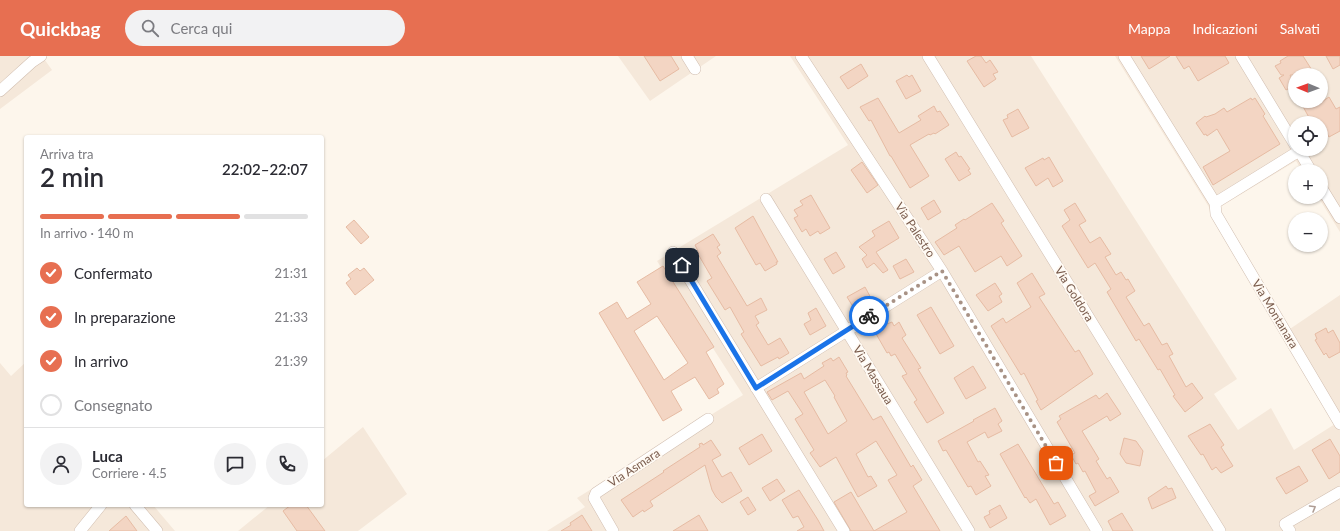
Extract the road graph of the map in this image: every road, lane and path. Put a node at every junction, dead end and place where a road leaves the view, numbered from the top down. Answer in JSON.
{"nodes":[{"id":1,"x":41,"y":56,"type":"edge"},
{"id":2,"x":687,"y":56,"type":"edge"},
{"id":3,"x":800,"y":56,"type":"edge"},
{"id":4,"x":928,"y":56,"type":"edge"},
{"id":5,"x":1124,"y":56,"type":"edge"},
{"id":6,"x":1241,"y":56,"type":"edge"},
{"id":7,"x":695,"y":69,"type":"dead end"},
{"id":8,"x":0,"y":91,"type":"edge"},
{"id":9,"x":1288,"y":133,"type":"edge"},
{"id":10,"x":1288,"y":154,"type":"edge"},
{"id":11,"x":1328,"y":198,"type":"edge"},
{"id":12,"x":766,"y":199,"type":"dead end"},
{"id":13,"x":1215,"y":203,"type":"junction"},
{"id":14,"x":1340,"y":218,"type":"edge"},
{"id":15,"x":673,"y":252,"type":"dead end"},
{"id":16,"x":942,"y":271,"type":"junction"},
{"id":17,"x":846,"y":331,"type":"junction"},
{"id":18,"x":756,"y":388,"type":"junction"},
{"id":19,"x":708,"y":419,"type":"dead end"},
{"id":20,"x":1340,"y":424,"type":"edge"},
{"id":21,"x":1340,"y":492,"type":"edge"},
{"id":22,"x":99,"y":507,"type":"edge"},
{"id":23,"x":138,"y":507,"type":"edge"},
{"id":24,"x":1288,"y":528,"type":"edge"},
{"id":25,"x":80,"y":531,"type":"edge"},
{"id":26,"x":156,"y":531,"type":"edge"},
{"id":27,"x":613,"y":531,"type":"edge"},
{"id":28,"x":844,"y":531,"type":"edge"},
{"id":29,"x":968,"y":531,"type":"edge"},
{"id":30,"x":1097,"y":531,"type":"edge"},
{"id":31,"x":1220,"y":531,"type":"edge"}],
"edges":[{"from":1,"to":8,"type":"street"},
{"from":2,"to":7,"type":"street"},
{"from":3,"to":16,"type":"street","name":"Via Palestro"},
{"from":4,"to":31,"type":"street","name":"Via Goldora"},
{"from":5,"to":13,"type":"street","name":"Via Montanara"},
{"from":6,"to":9,"type":"street"},
{"from":10,"to":13,"type":"street"},
{"from":11,"to":14,"type":"street"},
{"from":12,"to":17,"type":"street","name":"Via Massaua"},
{"from":13,"to":20,"type":"street","name":"Via Montanara"},
{"from":15,"to":18,"type":"street"},
{"from":16,"to":17,"type":"street"},
{"from":16,"to":30,"type":"street","name":"Via Palestro"},
{"from":17,"to":18,"type":"street"},
{"from":17,"to":29,"type":"street","name":"Via Massaua"},
{"from":18,"to":28,"type":"street"},
{"from":19,"to":27,"type":"street","name":"Via Asmara"},
{"from":24,"to":21,"type":"street","one_way":true},
{"from":22,"to":25,"type":"street"},
{"from":23,"to":26,"type":"street"}]}
